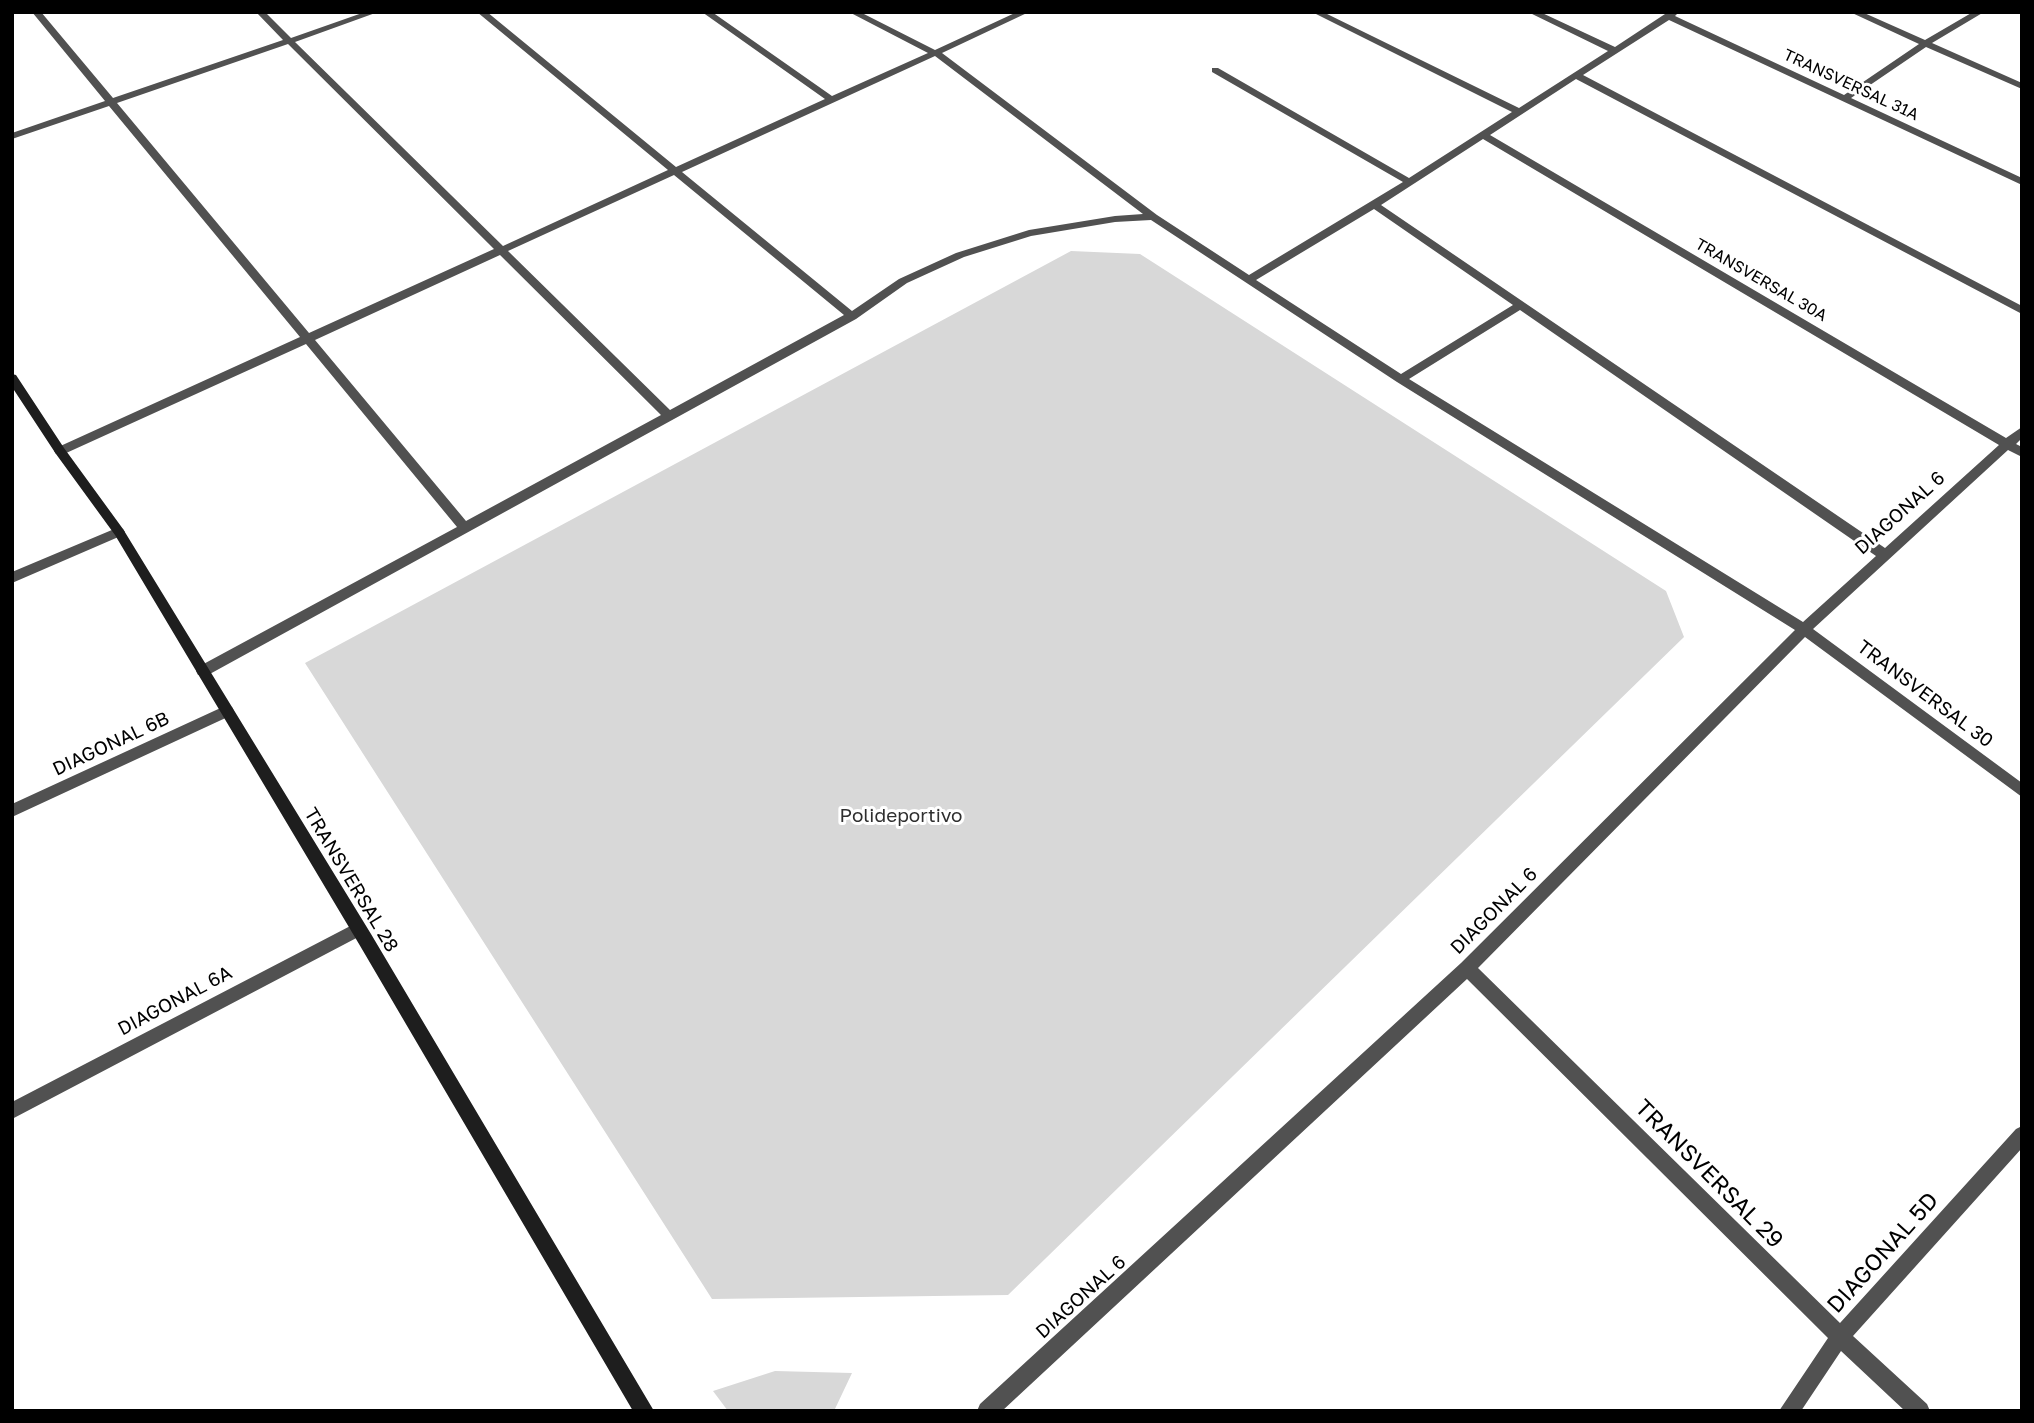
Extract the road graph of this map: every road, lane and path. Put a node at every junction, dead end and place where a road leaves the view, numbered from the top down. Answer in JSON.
{"nodes":[{"id":1,"x":36,"y":12,"type":"edge"},
{"id":2,"x":260,"y":12,"type":"edge"},
{"id":3,"x":373,"y":12,"type":"edge"},
{"id":4,"x":481,"y":12,"type":"edge"},
{"id":5,"x":706,"y":12,"type":"edge"},
{"id":6,"x":853,"y":12,"type":"edge"},
{"id":7,"x":1025,"y":12,"type":"edge"},
{"id":8,"x":1316,"y":12,"type":"edge"},
{"id":9,"x":1532,"y":12,"type":"edge"},
{"id":10,"x":1854,"y":12,"type":"edge"},
{"id":11,"x":1980,"y":12,"type":"edge"},
{"id":12,"x":1671,"y":14,"type":"edge"},
{"id":13,"x":289,"y":41,"type":"junction"},
{"id":14,"x":1926,"y":43,"type":"junction"},
{"id":15,"x":1614,"y":50,"type":"junction"},
{"id":16,"x":937,"y":54,"type":"junction"},
{"id":17,"x":1215,"y":71,"type":"dead end"},
{"id":18,"x":1577,"y":76,"type":"junction"},
{"id":19,"x":2022,"y":86,"type":"edge"},
{"id":20,"x":1844,"y":99,"type":"junction"},
{"id":21,"x":832,"y":100,"type":"junction"},
{"id":22,"x":111,"y":103,"type":"junction"},
{"id":23,"x":1517,"y":111,"type":"junction"},
{"id":24,"x":1483,"y":135,"type":"junction"},
{"id":25,"x":12,"y":136,"type":"edge"},
{"id":26,"x":676,"y":172,"type":"junction"},
{"id":27,"x":1409,"y":182,"type":"junction"},
{"id":28,"x":2022,"y":182,"type":"edge"},
{"id":29,"x":1374,"y":205,"type":"junction"},
{"id":30,"x":1153,"y":217,"type":"junction"},
{"id":31,"x":502,"y":251,"type":"junction"},
{"id":32,"x":1248,"y":280,"type":"junction"},
{"id":33,"x":1521,"y":305,"type":"junction"},
{"id":34,"x":2022,"y":311,"type":"edge"},
{"id":35,"x":852,"y":316,"type":"junction"},
{"id":36,"x":308,"y":339,"type":"junction"},
{"id":37,"x":12,"y":378,"type":"edge"},
{"id":38,"x":1401,"y":379,"type":"junction"},
{"id":39,"x":669,"y":416,"type":"junction"},
{"id":40,"x":2022,"y":431,"type":"edge"},
{"id":41,"x":2015,"y":448,"type":"edge"},
{"id":42,"x":60,"y":451,"type":"junction"},
{"id":43,"x":465,"y":528,"type":"junction"},
{"id":44,"x":119,"y":532,"type":"junction"},
{"id":45,"x":1885,"y":555,"type":"junction"},
{"id":46,"x":12,"y":578,"type":"edge"},
{"id":47,"x":1804,"y":629,"type":"junction"},
{"id":48,"x":203,"y":671,"type":"junction"},
{"id":49,"x":227,"y":711,"type":"junction"},
{"id":50,"x":2022,"y":791,"type":"edge"},
{"id":51,"x":12,"y":811,"type":"edge"},
{"id":52,"x":358,"y":929,"type":"junction"},
{"id":53,"x":1467,"y":968,"type":"junction"},
{"id":54,"x":12,"y":1111,"type":"edge"},
{"id":55,"x":2022,"y":1135,"type":"edge"},
{"id":56,"x":1840,"y":1337,"type":"junction"},
{"id":57,"x":643,"y":1411,"type":"edge"},
{"id":58,"x":987,"y":1411,"type":"edge"},
{"id":59,"x":1788,"y":1411,"type":"edge"},
{"id":60,"x":1920,"y":1411,"type":"edge"}],
"edges":[{"from":1,"to":22,"type":"street"},
{"from":2,"to":13,"type":"street"},
{"from":3,"to":13,"type":"street"},
{"from":4,"to":26,"type":"street"},
{"from":5,"to":21,"type":"street"},
{"from":6,"to":16,"type":"street","name":"TRANSVERSAL 30"},
{"from":7,"to":16,"type":"street"},
{"from":8,"to":23,"type":"street"},
{"from":9,"to":15,"type":"street"},
{"from":10,"to":14,"type":"street"},
{"from":11,"to":14,"type":"street"},
{"from":12,"to":15,"type":"street"},
{"from":12,"to":20,"type":"street","name":"TRANSVERSAL 31A"},
{"from":13,"to":22,"type":"street"},
{"from":13,"to":31,"type":"street"},
{"from":14,"to":19,"type":"street"},
{"from":14,"to":20,"type":"street"},
{"from":15,"to":18,"type":"street"},
{"from":16,"to":21,"type":"street"},
{"from":16,"to":30,"type":"street","name":"TRANSVERSAL 30"},
{"from":17,"to":27,"type":"street"},
{"from":18,"to":23,"type":"street"},
{"from":18,"to":34,"type":"street"},
{"from":20,"to":28,"type":"street","name":"TRANSVERSAL 31A"},
{"from":21,"to":26,"type":"street"},
{"from":22,"to":25,"type":"street"},
{"from":22,"to":36,"type":"street"},
{"from":23,"to":24,"type":"street"},
{"from":24,"to":27,"type":"street"},
{"from":24,"to":41,"type":"street","name":"TRANSVERSAL 30A"},
{"from":26,"to":31,"type":"street"},
{"from":26,"to":35,"type":"street"},
{"from":27,"to":29,"type":"street"},
{"from":29,"to":32,"type":"street"},
{"from":29,"to":33,"type":"street"},
{"from":30,"to":32,"type":"street","name":"TRANSVERSAL 30"},
{"from":30,"to":35,"type":"street"},
{"from":31,"to":36,"type":"street"},
{"from":31,"to":39,"type":"street"},
{"from":32,"to":38,"type":"street","name":"TRANSVERSAL 30"},
{"from":33,"to":38,"type":"street"},
{"from":33,"to":45,"type":"street"},
{"from":35,"to":39,"type":"street"},
{"from":36,"to":42,"type":"street"},
{"from":36,"to":43,"type":"street"},
{"from":37,"to":42,"type":"main road","name":"TRANSVERSAL 28"},
{"from":38,"to":47,"type":"street","name":"TRANSVERSAL 30"},
{"from":39,"to":43,"type":"street"},
{"from":40,"to":41,"type":"street","name":"DIAGONAL 6"},
{"from":41,"to":45,"type":"street","name":"DIAGONAL 6"},
{"from":42,"to":44,"type":"main road","name":"TRANSVERSAL 28"},
{"from":43,"to":48,"type":"street"},
{"from":44,"to":46,"type":"street"},
{"from":44,"to":48,"type":"main road","name":"TRANSVERSAL 28"},
{"from":45,"to":47,"type":"street","name":"DIAGONAL 6"},
{"from":47,"to":50,"type":"street","name":"TRANSVERSAL 30"},
{"from":47,"to":53,"type":"street","name":"DIAGONAL 6"},
{"from":48,"to":49,"type":"main road","name":"TRANSVERSAL 28"},
{"from":49,"to":51,"type":"street","name":"DIAGONAL 6B"},
{"from":49,"to":52,"type":"main road","name":"TRANSVERSAL 28"},
{"from":52,"to":54,"type":"street","name":"DIAGONAL 6A"},
{"from":52,"to":57,"type":"main road","name":"TRANSVERSAL 28"},
{"from":53,"to":56,"type":"street","name":"TRANSVERSAL 29"},
{"from":53,"to":58,"type":"street","name":"DIAGONAL 6"},
{"from":55,"to":56,"type":"street","name":"DIAGONAL 5D"},
{"from":56,"to":59,"type":"street","name":"DIAGONAL 5D"},
{"from":56,"to":60,"type":"street","name":"TRANSVERSAL 29"}]}
